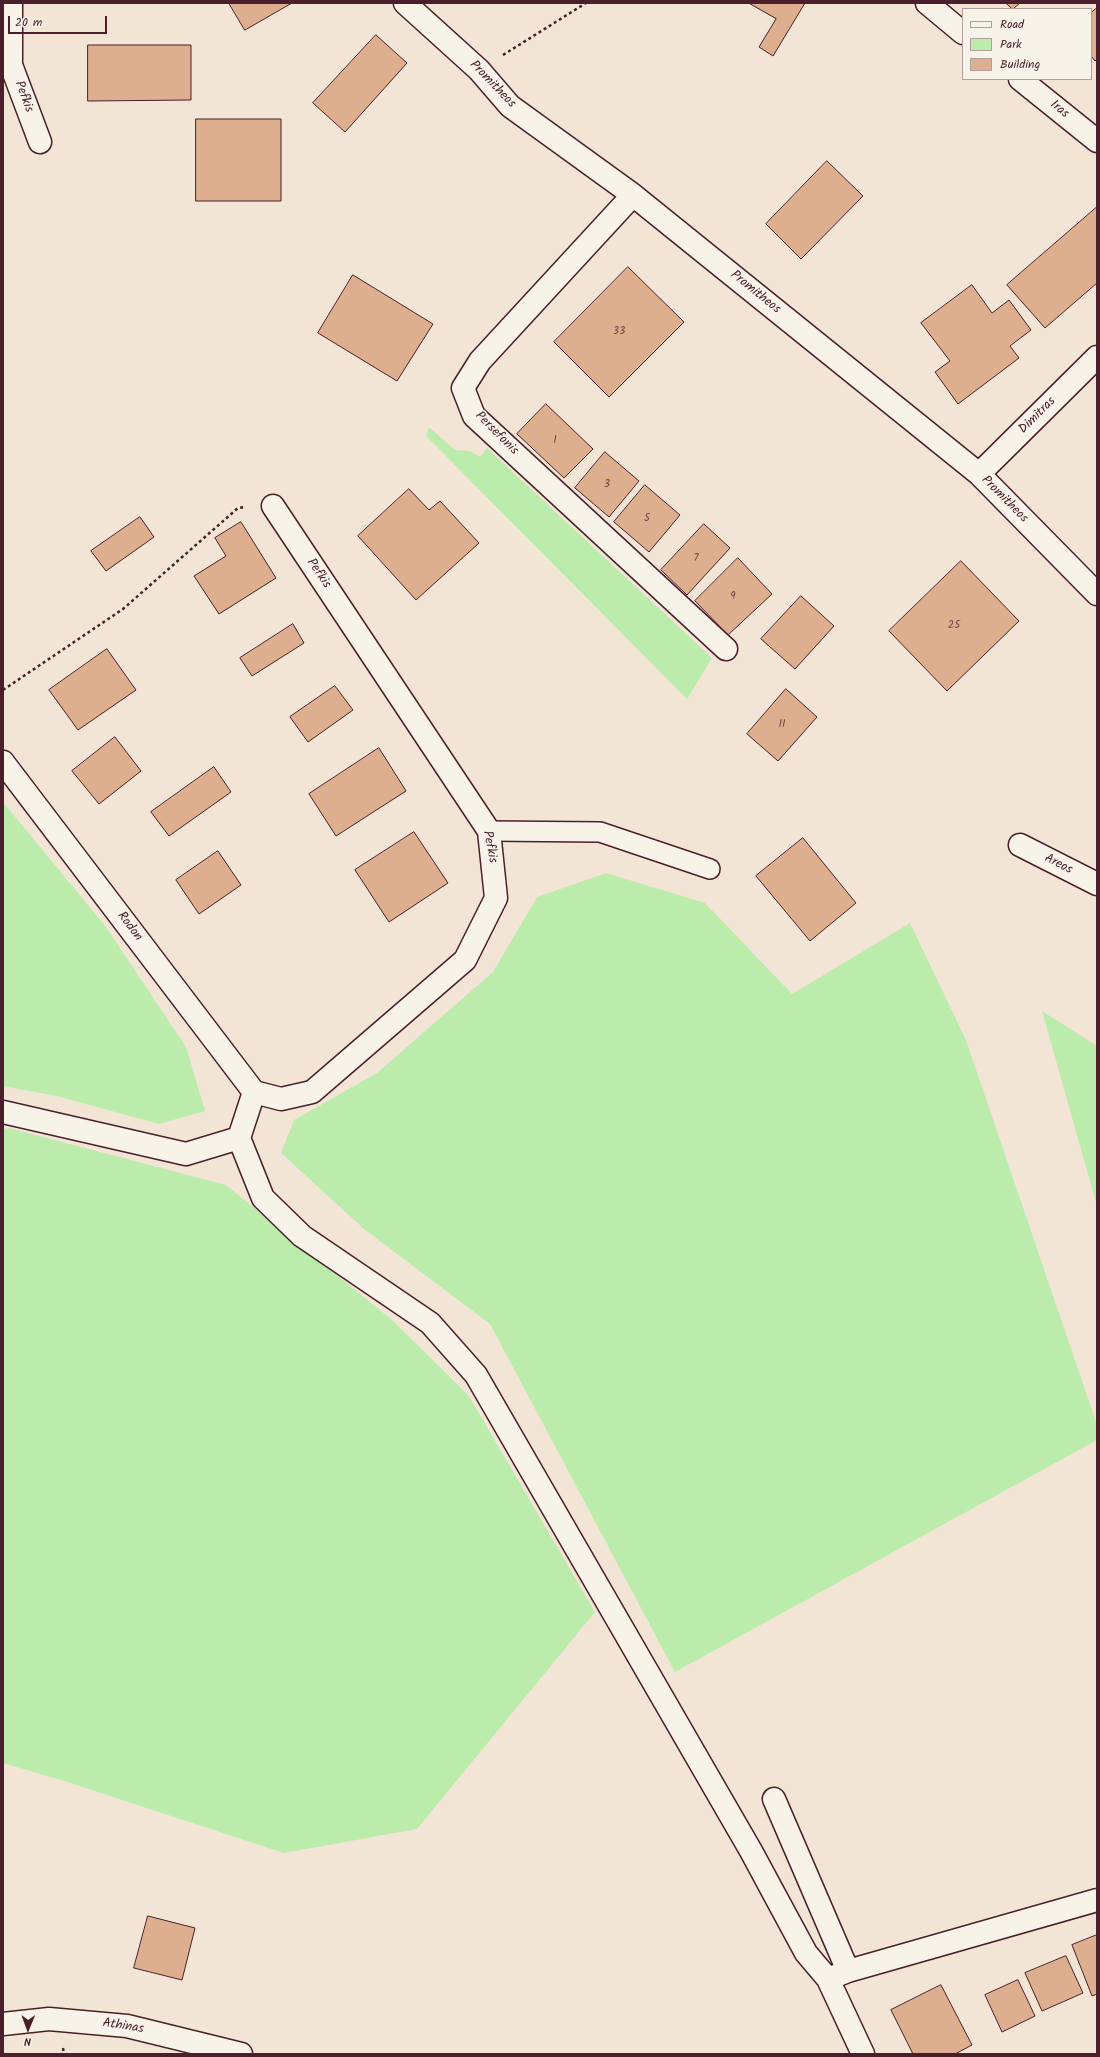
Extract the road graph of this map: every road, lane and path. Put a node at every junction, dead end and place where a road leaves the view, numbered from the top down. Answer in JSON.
{"nodes":[{"id":1,"x":11,"y":3,"type":"edge"},
{"id":2,"x":405,"y":3,"type":"edge"},
{"id":3,"x":586,"y":3,"type":"edge"},
{"id":4,"x":926,"y":3,"type":"edge"},
{"id":5,"x":962,"y":31,"type":"edge"},
{"id":6,"x":479,"y":70,"type":"junction"},
{"id":7,"x":1021,"y":80,"type":"edge"},
{"id":8,"x":1097,"y":141,"type":"edge"},
{"id":9,"x":40,"y":142,"type":"dead end"},
{"id":10,"x":633,"y":195,"type":"junction"},
{"id":11,"x":1097,"y":357,"type":"edge"},
{"id":12,"x":979,"y":474,"type":"junction"},
{"id":13,"x":273,"y":506,"type":"joint"},
{"id":14,"x":1097,"y":594,"type":"edge"},
{"id":15,"x":726,"y":649,"type":"dead end"},
{"id":16,"x":3,"y":690,"type":"edge"},
{"id":17,"x":3,"y":762,"type":"edge"},
{"id":18,"x":489,"y":831,"type":"junction"},
{"id":19,"x":1020,"y":845,"type":"dead end"},
{"id":20,"x":710,"y":869,"type":"dead end"},
{"id":21,"x":1097,"y":884,"type":"edge"},
{"id":22,"x":254,"y":1092,"type":"junction"},
{"id":23,"x":3,"y":1112,"type":"edge"},
{"id":24,"x":239,"y":1138,"type":"junction"},
{"id":25,"x":774,"y":1799,"type":"dead end"},
{"id":26,"x":1097,"y":1900,"type":"edge"},
{"id":27,"x":848,"y":1971,"type":"junction"},
{"id":28,"x":828,"y":1979,"type":"junction"},
{"id":29,"x":3,"y":2024,"type":"edge"},
{"id":30,"x":241,"y":2054,"type":"edge"},
{"id":31,"x":863,"y":2054,"type":"edge"}],
"edges":[{"from":1,"to":9,"type":"street","name":"Pefkis"},
{"from":2,"to":6,"type":"street","name":"Promitheos"},
{"from":3,"to":6,"type":"path"},
{"from":4,"to":5,"type":"street"},
{"from":6,"to":10,"type":"street","name":"Promitheos"},
{"from":7,"to":8,"type":"street","name":"Iras"},
{"from":10,"to":12,"type":"street","name":"Promitheos"},
{"from":10,"to":15,"type":"street","name":"Persefonis"},
{"from":11,"to":12,"type":"street","name":"Dimitras"},
{"from":12,"to":14,"type":"street","name":"Promitheos"},
{"from":13,"to":16,"type":"path"},
{"from":13,"to":18,"type":"street","name":"Pefkis"},
{"from":17,"to":22,"type":"street","name":"Rodon"},
{"from":18,"to":20,"type":"lane"},
{"from":18,"to":22,"type":"street","name":"Pefkis"},
{"from":19,"to":21,"type":"street","name":"Areos"},
{"from":22,"to":24,"type":"street"},
{"from":23,"to":24,"type":"street"},
{"from":24,"to":28,"type":"street"},
{"from":25,"to":27,"type":"street"},
{"from":26,"to":27,"type":"street"},
{"from":27,"to":28,"type":"street"},
{"from":28,"to":31,"type":"street"},
{"from":29,"to":30,"type":"street","name":"Athinas"}]}
